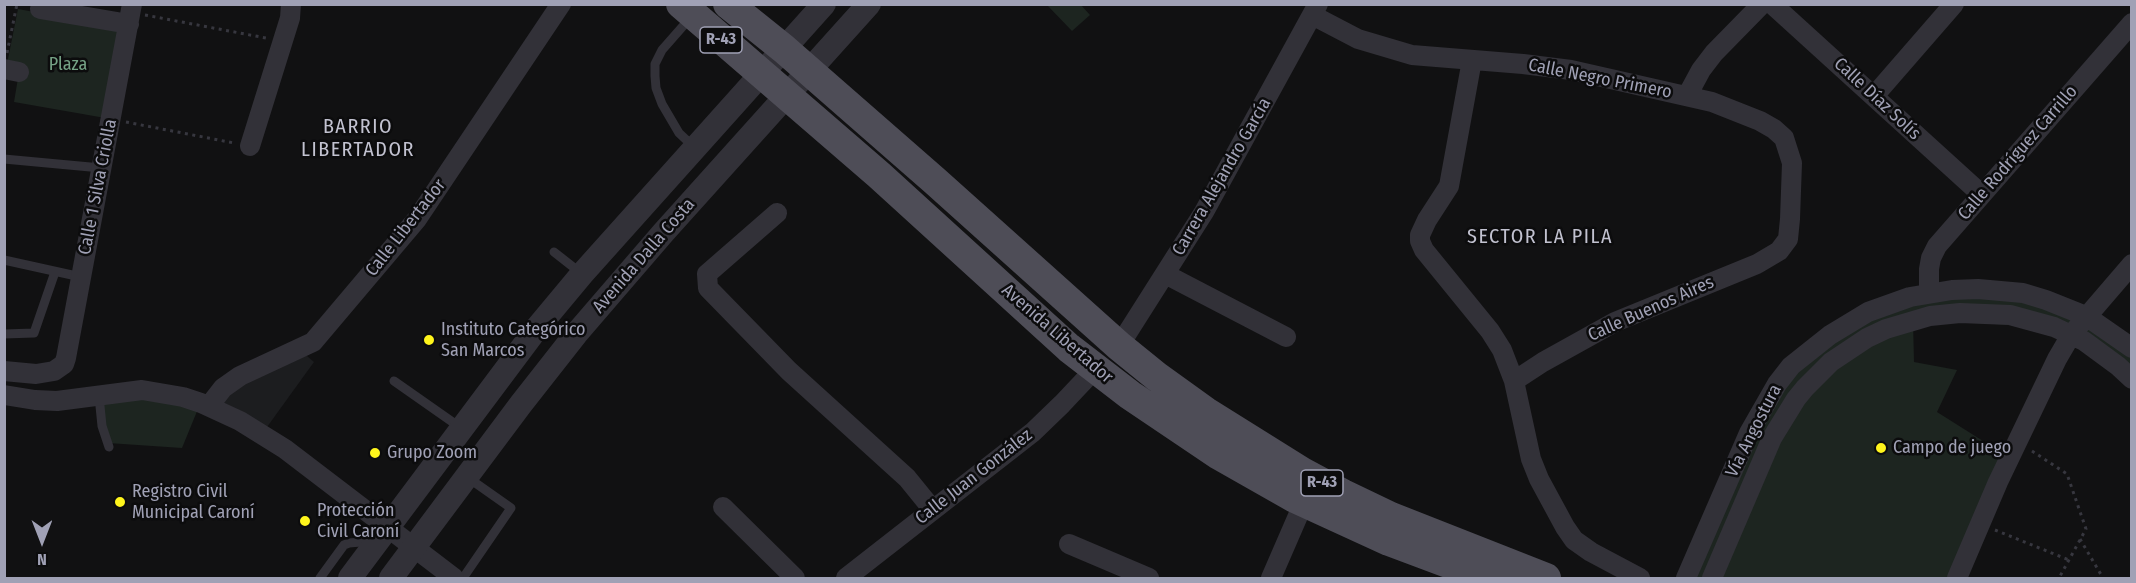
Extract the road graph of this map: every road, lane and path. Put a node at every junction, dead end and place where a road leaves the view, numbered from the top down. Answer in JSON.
{"nodes":[{"id":1,"x":17,"y":4,"type":"edge"},
{"id":2,"x":291,"y":4,"type":"edge"},
{"id":3,"x":561,"y":4,"type":"edge"},
{"id":4,"x":728,"y":4,"type":"edge"},
{"id":5,"x":739,"y":4,"type":"edge"},
{"id":6,"x":824,"y":4,"type":"edge"},
{"id":7,"x":869,"y":4,"type":"edge"},
{"id":8,"x":1762,"y":4,"type":"edge"},
{"id":9,"x":1772,"y":4,"type":"edge"},
{"id":10,"x":1954,"y":4,"type":"edge"},
{"id":11,"x":40,"y":9,"type":"dead end"},
{"id":12,"x":687,"y":10,"type":"edge"},
{"id":13,"x":1315,"y":10,"type":"edge"},
{"id":14,"x":131,"y":13,"type":"edge"},
{"id":15,"x":2132,"y":23,"type":"edge"},
{"id":16,"x":282,"y":42,"type":"junction"},
{"id":17,"x":784,"y":50,"type":"junction"},
{"id":18,"x":1472,"y":60,"type":"junction"},
{"id":19,"x":10,"y":65,"type":"edge"},
{"id":20,"x":809,"y":71,"type":"junction"},
{"id":21,"x":761,"y":75,"type":"junction"},
{"id":22,"x":787,"y":96,"type":"junction"},
{"id":23,"x":1688,"y":96,"type":"junction"},
{"id":24,"x":1874,"y":96,"type":"junction"},
{"id":25,"x":111,"y":119,"type":"junction"},
{"id":26,"x":250,"y":146,"type":"joint"},
{"id":27,"x":695,"y":148,"type":"junction"},
{"id":28,"x":4,"y":159,"type":"edge"},
{"id":29,"x":101,"y":168,"type":"junction"},
{"id":30,"x":1981,"y":194,"type":"junction"},
{"id":31,"x":777,"y":213,"type":"dead end"},
{"id":32,"x":1788,"y":239,"type":"joint"},
{"id":33,"x":554,"y":252,"type":"dead end"},
{"id":34,"x":4,"y":260,"type":"edge"},
{"id":35,"x":2132,"y":264,"type":"edge"},
{"id":36,"x":55,"y":272,"type":"junction"},
{"id":37,"x":582,"y":274,"type":"junction"},
{"id":38,"x":1165,"y":274,"type":"junction"},
{"id":39,"x":81,"y":277,"type":"junction"},
{"id":40,"x":1929,"y":293,"type":"junction"},
{"id":41,"x":2086,"y":316,"type":"junction"},
{"id":42,"x":4,"y":334,"type":"edge"},
{"id":43,"x":2071,"y":335,"type":"junction"},
{"id":44,"x":1286,"y":337,"type":"dead end"},
{"id":45,"x":1119,"y":346,"type":"junction"},
{"id":46,"x":2132,"y":348,"type":"edge"},
{"id":47,"x":1095,"y":369,"type":"junction"},
{"id":48,"x":4,"y":371,"type":"edge"},
{"id":49,"x":2132,"y":379,"type":"edge"},
{"id":50,"x":394,"y":381,"type":"dead end"},
{"id":51,"x":1514,"y":381,"type":"junction"},
{"id":52,"x":4,"y":395,"type":"edge"},
{"id":53,"x":99,"y":396,"type":"junction"},
{"id":54,"x":209,"y":406,"type":"junction"},
{"id":55,"x":461,"y":428,"type":"junction"},
{"id":56,"x":2017,"y":441,"type":"junction"},
{"id":57,"x":109,"y":447,"type":"dead end"},
{"id":58,"x":467,"y":477,"type":"junction"},
{"id":59,"x":1304,"y":502,"type":"junction"},
{"id":60,"x":723,"y":507,"type":"dead end"},
{"id":61,"x":933,"y":510,"type":"junction"},
{"id":62,"x":1981,"y":523,"type":"junction"},
{"id":63,"x":383,"y":534,"type":"junction"},
{"id":64,"x":2080,"y":539,"type":"junction"},
{"id":65,"x":1069,"y":544,"type":"dead end"},
{"id":66,"x":414,"y":547,"type":"junction"},
{"id":67,"x":2069,"y":560,"type":"junction"},
{"id":68,"x":445,"y":576,"type":"edge"},
{"id":69,"x":320,"y":579,"type":"edge"},
{"id":70,"x":350,"y":579,"type":"edge"},
{"id":71,"x":391,"y":579,"type":"edge"},
{"id":72,"x":463,"y":579,"type":"edge"},
{"id":73,"x":795,"y":579,"type":"edge"},
{"id":74,"x":846,"y":579,"type":"edge"},
{"id":75,"x":1149,"y":579,"type":"edge"},
{"id":76,"x":1271,"y":579,"type":"edge"},
{"id":77,"x":1488,"y":579,"type":"edge"},
{"id":78,"x":1546,"y":579,"type":"edge"},
{"id":79,"x":1640,"y":579,"type":"edge"},
{"id":80,"x":1686,"y":579,"type":"edge"},
{"id":81,"x":1712,"y":579,"type":"edge"},
{"id":82,"x":1956,"y":579,"type":"edge"},
{"id":83,"x":2059,"y":579,"type":"edge"},
{"id":84,"x":2103,"y":579,"type":"edge"}],
"edges":[{"from":1,"to":19,"type":"path"},
{"from":2,"to":16,"type":"street"},
{"from":3,"to":54,"type":"street","name":"Calle Libertador"},
{"from":4,"to":17,"type":"main road","name":"Avenida Libertador","number":"R-43"},
{"from":5,"to":17,"type":"street","name":"Avenida Libertador","number":"R-43"},
{"from":6,"to":17,"type":"street","name":"Avenida Dalla Costa"},
{"from":7,"to":20,"type":"street","name":"Avenida Dalla Costa"},
{"from":8,"to":23,"type":"street"},
{"from":9,"to":24,"type":"street","name":"Calle Díaz Solís"},
{"from":10,"to":24,"type":"street"},
{"from":11,"to":14,"type":"street"},
{"from":12,"to":21,"type":"main road","name":"Avenida Libertador","number":"R-43"},
{"from":12,"to":27,"type":"lane"},
{"from":13,"to":18,"type":"street","name":"Calle Negro Primero"},
{"from":13,"to":38,"type":"street","name":"Carrera Alejandro García"},
{"from":14,"to":16,"type":"path"},
{"from":14,"to":25,"type":"street","name":"Calle 1 Silva Criolla"},
{"from":15,"to":30,"type":"street","name":"Calle Rodríguez Carrillo"},
{"from":16,"to":26,"type":"street"},
{"from":17,"to":20,"type":"main road","name":"Avenida Libertador","number":"R-43"},
{"from":17,"to":21,"type":"street","name":"Avenida Dalla Costa"},
{"from":18,"to":23,"type":"street","name":"Calle Negro Primero"},
{"from":18,"to":51,"type":"street"},
{"from":20,"to":22,"type":"street","name":"Avenida Dalla Costa"},
{"from":20,"to":45,"type":"main road","name":"Avenida Libertador","number":"R-43"},
{"from":21,"to":22,"type":"main road","name":"Avenida Libertador","number":"R-43"},
{"from":21,"to":27,"type":"street","name":"Avenida Dalla Costa"},
{"from":22,"to":47,"type":"main road","name":"Avenida Libertador","number":"R-43"},
{"from":22,"to":58,"type":"street","name":"Avenida Dalla Costa"},
{"from":23,"to":32,"type":"street","name":"Calle Negro Primero"},
{"from":24,"to":30,"type":"street","name":"Calle Díaz Solís"},
{"from":25,"to":26,"type":"path"},
{"from":25,"to":29,"type":"street","name":"Calle 1 Silva Criolla"},
{"from":27,"to":37,"type":"street","name":"Avenida Dalla Costa"},
{"from":28,"to":29,"type":"lane"},
{"from":29,"to":39,"type":"street","name":"Calle 1 Silva Criolla"},
{"from":30,"to":40,"type":"street","name":"Calle Rodríguez Carrillo"},
{"from":31,"to":61,"type":"street"},
{"from":32,"to":51,"type":"street","name":"Calle Buenos Aires"},
{"from":33,"to":37,"type":"lane"},
{"from":34,"to":36,"type":"lane"},
{"from":35,"to":41,"type":"street"},
{"from":36,"to":39,"type":"lane"},
{"from":36,"to":42,"type":"lane"},
{"from":37,"to":55,"type":"street","name":"Avenida Dalla Costa"},
{"from":38,"to":44,"type":"street"},
{"from":38,"to":45,"type":"street","name":"Carrera Alejandro García"},
{"from":39,"to":48,"type":"street","name":"Calle 1 Silva Criolla"},
{"from":40,"to":41,"type":"street","name":"Vía Angostura"},
{"from":40,"to":80,"type":"street","name":"Vía Angostura"},
{"from":41,"to":43,"type":"street"},
{"from":41,"to":46,"type":"street","name":"Vía Angostura"},
{"from":43,"to":49,"type":"street","name":"Vía Angostura"},
{"from":43,"to":56,"type":"street"},
{"from":43,"to":81,"type":"street","name":"Vía Angostura"},
{"from":45,"to":78,"type":"main road","name":"Avenida Libertador","number":"R-43"},
{"from":47,"to":59,"type":"main road","name":"Avenida Libertador","number":"R-43"},
{"from":47,"to":61,"type":"street","name":"Calle Juan González"},
{"from":50,"to":55,"type":"lane"},
{"from":51,"to":79,"type":"street"},
{"from":52,"to":53,"type":"street"},
{"from":53,"to":54,"type":"street"},
{"from":53,"to":57,"type":"lane"},
{"from":54,"to":63,"type":"street"},
{"from":55,"to":63,"type":"street","name":"Avenida Dalla Costa"},
{"from":56,"to":62,"type":"street"},
{"from":56,"to":64,"type":"path"},
{"from":58,"to":66,"type":"street","name":"Avenida Dalla Costa"},
{"from":58,"to":72,"type":"lane"},
{"from":59,"to":76,"type":"street"},
{"from":59,"to":77,"type":"main road","name":"Avenida Libertador","number":"R-43"},
{"from":60,"to":73,"type":"street"},
{"from":61,"to":74,"type":"street","name":"Calle Juan González"},
{"from":62,"to":67,"type":"path"},
{"from":62,"to":82,"type":"street"},
{"from":63,"to":66,"type":"street"},
{"from":63,"to":69,"type":"lane"},
{"from":63,"to":70,"type":"street","name":"Avenida Dalla Costa"},
{"from":64,"to":67,"type":"path"},
{"from":64,"to":84,"type":"path"},
{"from":65,"to":75,"type":"street"},
{"from":66,"to":68,"type":"street"},
{"from":66,"to":71,"type":"street","name":"Avenida Dalla Costa"},
{"from":67,"to":83,"type":"path"}]}
